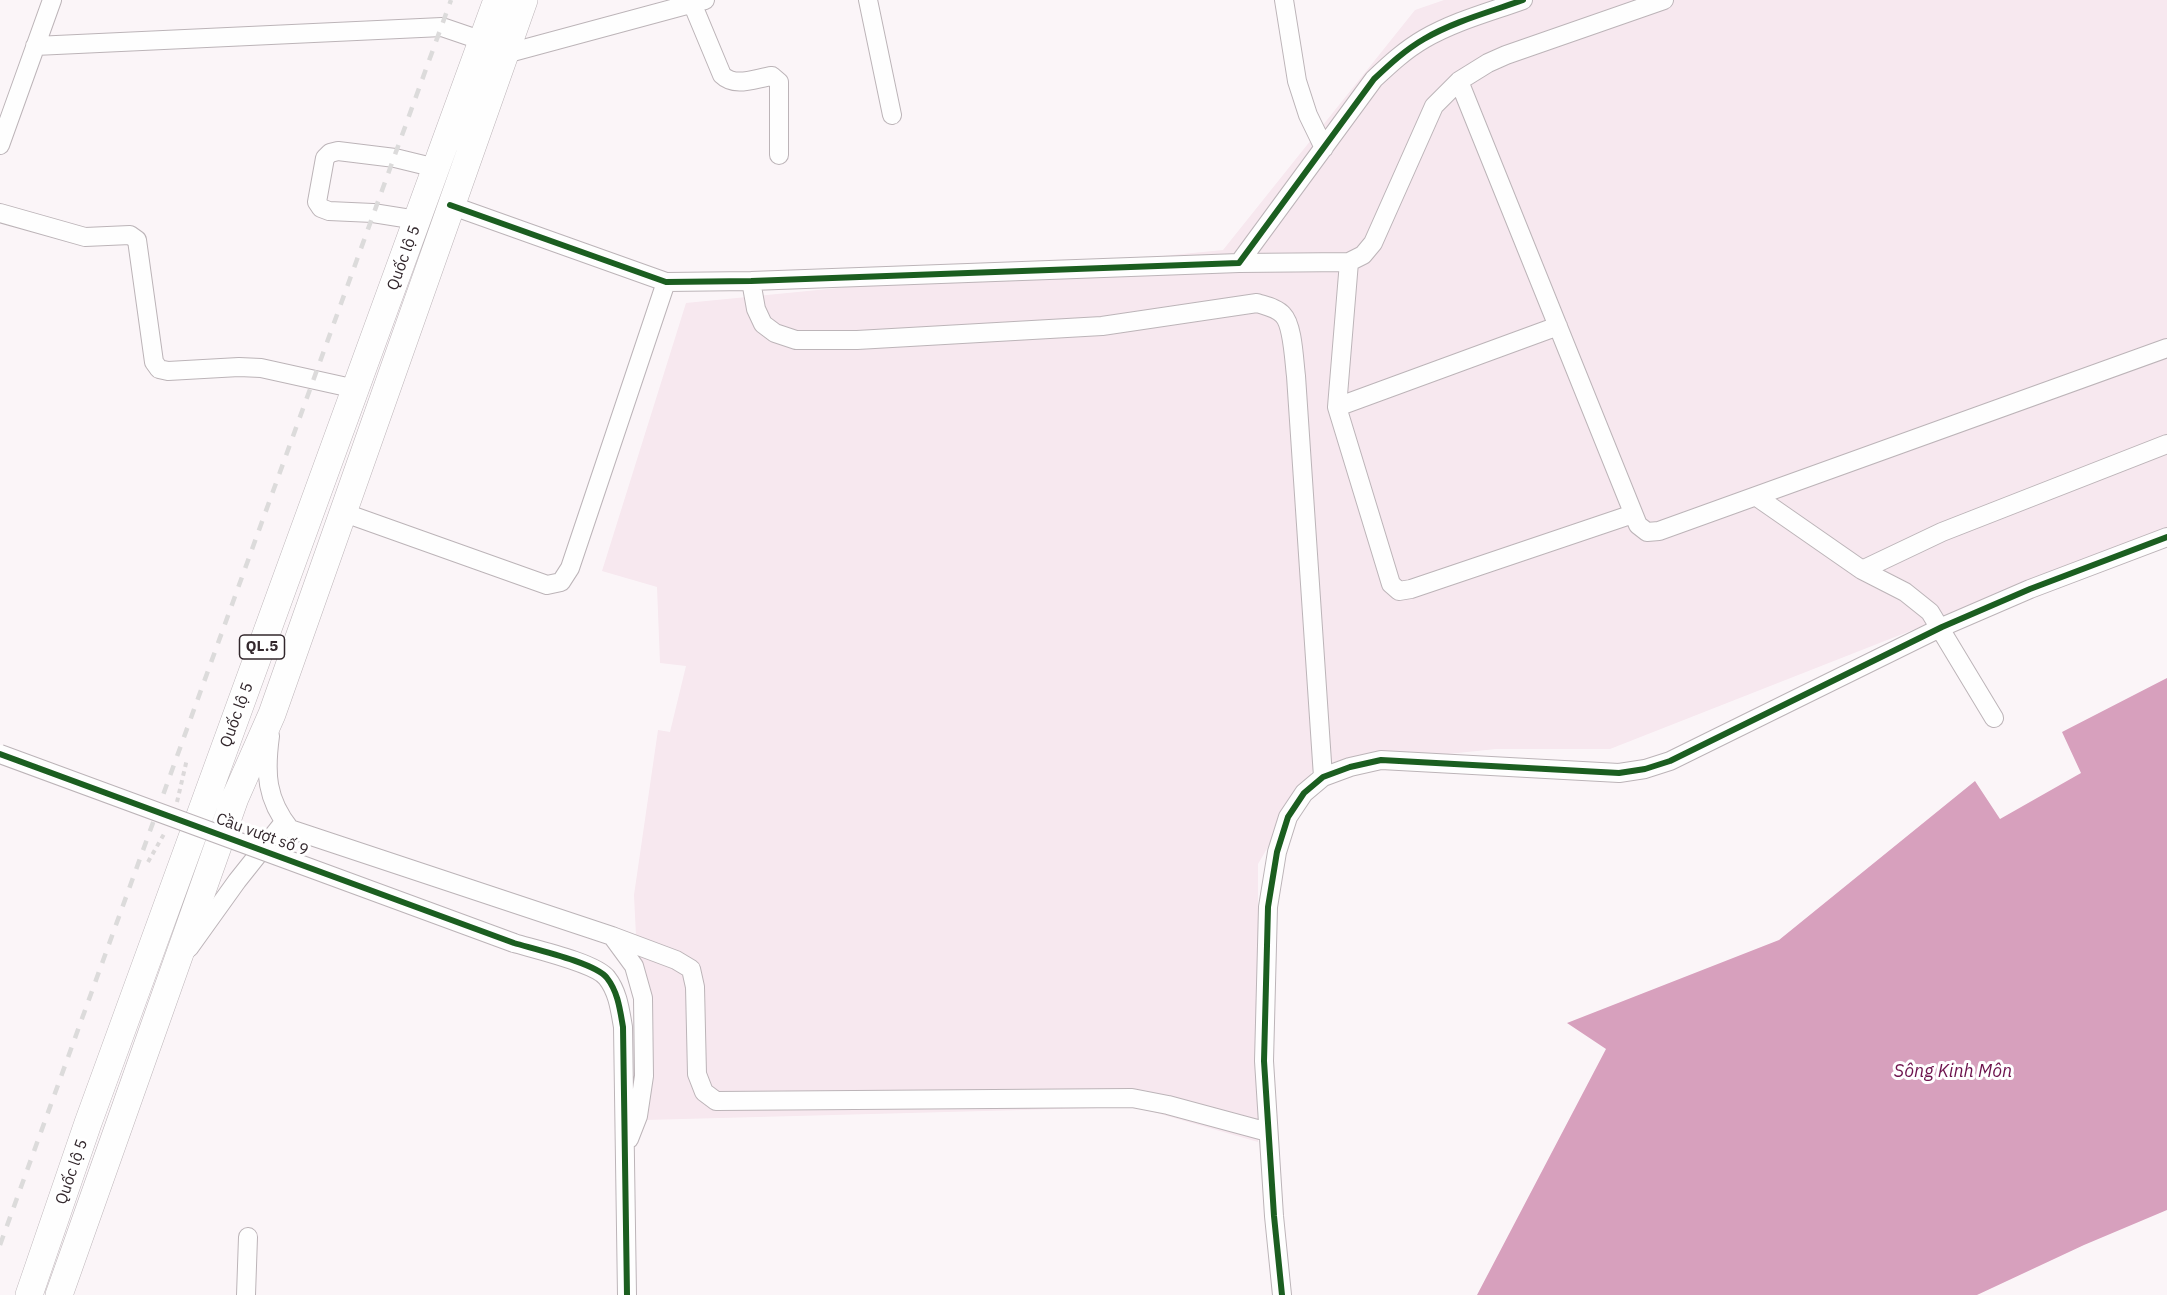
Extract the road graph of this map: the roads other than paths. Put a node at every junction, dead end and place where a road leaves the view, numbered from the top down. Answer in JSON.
{"nodes":[{"id":1,"x":52,"y":0,"type":"edge"},
{"id":2,"x":497,"y":0,"type":"edge"},
{"id":3,"x":524,"y":0,"type":"edge"},
{"id":4,"x":868,"y":0,"type":"edge"},
{"id":5,"x":1284,"y":0,"type":"edge"},
{"id":6,"x":1523,"y":0,"type":"edge"},
{"id":7,"x":1664,"y":0,"type":"edge"},
{"id":8,"x":698,"y":2,"type":"edge"},
{"id":9,"x":35,"y":46,"type":"junction"},
{"id":10,"x":494,"y":47,"type":"junction"},
{"id":11,"x":1459,"y":81,"type":"junction"},
{"id":12,"x":892,"y":115,"type":"dead end"},
{"id":13,"x":0,"y":145,"type":"edge"},
{"id":14,"x":1324,"y":148,"type":"junction"},
{"id":15,"x":779,"y":155,"type":"dead end"},
{"id":16,"x":436,"y":168,"type":"junction"},
{"id":17,"x":450,"y":205,"type":"junction"},
{"id":18,"x":0,"y":213,"type":"edge"},
{"id":19,"x":417,"y":220,"type":"junction"},
{"id":20,"x":1349,"y":262,"type":"junction"},
{"id":21,"x":1239,"y":263,"type":"junction"},
{"id":22,"x":751,"y":281,"type":"junction"},
{"id":23,"x":666,"y":282,"type":"junction"},
{"id":24,"x":1558,"y":326,"type":"junction"},
{"id":25,"x":2167,"y":348,"type":"edge"},
{"id":26,"x":356,"y":389,"type":"junction"},
{"id":27,"x":1337,"y":407,"type":"junction"},
{"id":28,"x":2167,"y":444,"type":"edge"},
{"id":29,"x":1757,"y":497,"type":"junction"},
{"id":30,"x":342,"y":512,"type":"junction"},
{"id":31,"x":1633,"y":514,"type":"junction"},
{"id":32,"x":2167,"y":537,"type":"edge"},
{"id":33,"x":1862,"y":570,"type":"junction"},
{"id":34,"x":1942,"y":627,"type":"junction"},
{"id":35,"x":272,"y":714,"type":"junction"},
{"id":36,"x":1994,"y":718,"type":"dead end"},
{"id":37,"x":0,"y":753,"type":"edge"},
{"id":38,"x":1323,"y":777,"type":"junction"},
{"id":39,"x":284,"y":822,"type":"junction"},
{"id":40,"x":612,"y":936,"type":"junction"},
{"id":41,"x":175,"y":968,"type":"junction"},
{"id":42,"x":1268,"y":1132,"type":"junction"},
{"id":43,"x":625,"y":1148,"type":"junction"},
{"id":44,"x":248,"y":1237,"type":"dead end"},
{"id":45,"x":29,"y":1295,"type":"edge"},
{"id":46,"x":59,"y":1295,"type":"edge"},
{"id":47,"x":246,"y":1295,"type":"edge"},
{"id":48,"x":627,"y":1295,"type":"edge"},
{"id":49,"x":1282,"y":1295,"type":"edge"}],
"edges":[{"from":1,"to":9,"type":"street"},
{"from":2,"to":10,"type":"highway","name":"Quốc lộ 5","number":"QL.5"},
{"from":3,"to":10,"type":"highway","name":"Quốc lộ 5","number":"QL.5"},
{"from":4,"to":12,"type":"street"},
{"from":5,"to":14,"type":"street"},
{"from":6,"to":14,"type":"street"},
{"from":7,"to":11,"type":"street"},
{"from":8,"to":10,"type":"street"},
{"from":8,"to":15,"type":"street"},
{"from":9,"to":10,"type":"street"},
{"from":9,"to":13,"type":"street"},
{"from":10,"to":16,"type":"highway","name":"Quốc lộ 5","number":"QL.5"},
{"from":10,"to":17,"type":"highway","name":"Quốc lộ 5","number":"QL.5"},
{"from":11,"to":20,"type":"street"},
{"from":11,"to":24,"type":"street"},
{"from":14,"to":21,"type":"street"},
{"from":16,"to":19,"type":"highway","name":"Quốc lộ 5","number":"QL.5"},
{"from":16,"to":19,"type":"street"},
{"from":17,"to":23,"type":"street"},
{"from":17,"to":30,"type":"highway","name":"Quốc lộ 5","number":"QL.5"},
{"from":18,"to":26,"type":"street"},
{"from":19,"to":26,"type":"highway","name":"Quốc lộ 5","number":"QL.5"},
{"from":20,"to":21,"type":"street"},
{"from":20,"to":27,"type":"street"},
{"from":21,"to":22,"type":"street"},
{"from":22,"to":23,"type":"street"},
{"from":22,"to":38,"type":"street"},
{"from":23,"to":30,"type":"street"},
{"from":24,"to":27,"type":"street"},
{"from":24,"to":31,"type":"street"},
{"from":25,"to":29,"type":"street"},
{"from":26,"to":45,"type":"highway","name":"Quốc lộ 5","number":"QL.5"},
{"from":27,"to":31,"type":"street"},
{"from":28,"to":33,"type":"street"},
{"from":29,"to":31,"type":"street"},
{"from":29,"to":33,"type":"street"},
{"from":30,"to":35,"type":"highway","name":"Quốc lộ 5","number":"QL.5"},
{"from":32,"to":34,"type":"street"},
{"from":33,"to":34,"type":"street"},
{"from":34,"to":36,"type":"street"},
{"from":34,"to":38,"type":"street"},
{"from":35,"to":39,"type":"street"},
{"from":35,"to":41,"type":"highway","name":"Quốc lộ 5","number":"QL.5"},
{"from":37,"to":43,"type":"street","name":"Cầu vượt số 9","bridge":true},
{"from":38,"to":42,"type":"street"},
{"from":39,"to":40,"type":"street"},
{"from":39,"to":41,"type":"street"},
{"from":40,"to":42,"type":"street"},
{"from":40,"to":43,"type":"street"},
{"from":41,"to":46,"type":"highway","name":"Quốc lộ 5","number":"QL.5"},
{"from":42,"to":49,"type":"street"},
{"from":43,"to":48,"type":"street","name":"Cầu vượt số 9"},
{"from":44,"to":47,"type":"street"}]}
